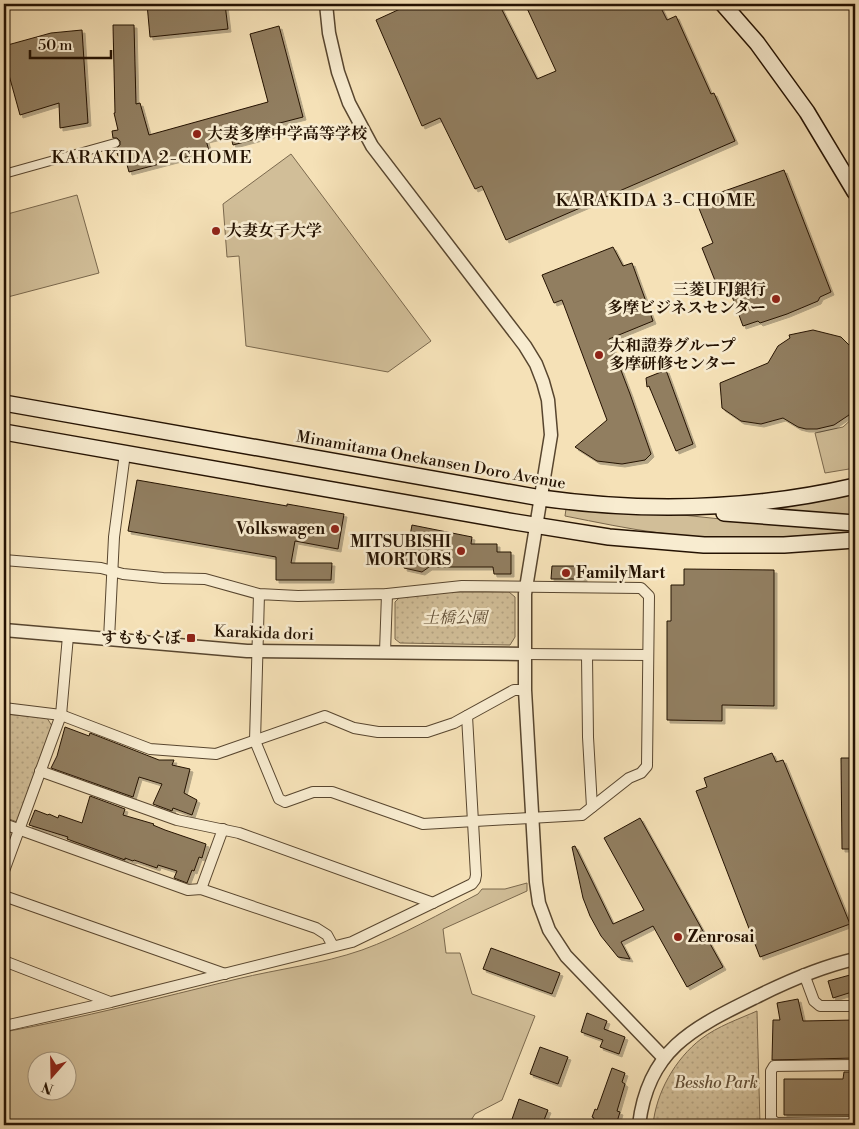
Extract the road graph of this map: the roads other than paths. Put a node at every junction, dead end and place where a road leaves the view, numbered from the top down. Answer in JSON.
{"nodes":[{"id":1,"x":326,"y":4,"type":"edge"},
{"id":2,"x":723,"y":4,"type":"edge"},
{"id":3,"x":115,"y":143,"type":"dead end"},
{"id":4,"x":4,"y":174,"type":"edge"},
{"id":5,"x":855,"y":192,"type":"edge"},
{"id":6,"x":4,"y":403,"type":"edge"},
{"id":7,"x":4,"y":432,"type":"edge"},
{"id":8,"x":125,"y":454,"type":"junction"},
{"id":9,"x":855,"y":486,"type":"edge"},
{"id":10,"x":542,"y":498,"type":"junction"},
{"id":11,"x":676,"y":508,"type":"junction"},
{"id":12,"x":855,"y":523,"type":"edge"},
{"id":13,"x":537,"y":525,"type":"junction"},
{"id":14,"x":855,"y":540,"type":"edge"},
{"id":15,"x":4,"y":560,"type":"edge"},
{"id":16,"x":113,"y":571,"type":"junction"},
{"id":17,"x":526,"y":587,"type":"junction"},
{"id":18,"x":258,"y":594,"type":"junction"},
{"id":19,"x":387,"y":594,"type":"junction"},
{"id":20,"x":4,"y":630,"type":"edge"},
{"id":21,"x":68,"y":636,"type":"junction"},
{"id":22,"x":109,"y":639,"type":"junction"},
{"id":23,"x":258,"y":651,"type":"junction"},
{"id":24,"x":386,"y":652,"type":"junction"},
{"id":25,"x":524,"y":654,"type":"junction"},
{"id":26,"x":648,"y":655,"type":"junction"},
{"id":27,"x":587,"y":656,"type":"junction"},
{"id":28,"x":525,"y":690,"type":"junction"},
{"id":29,"x":4,"y":708,"type":"edge"},
{"id":30,"x":61,"y":715,"type":"junction"},
{"id":31,"x":467,"y":716,"type":"junction"},
{"id":32,"x":256,"y":740,"type":"junction"},
{"id":33,"x":40,"y":771,"type":"junction"},
{"id":34,"x":592,"y":807,"type":"junction"},
{"id":35,"x":532,"y":818,"type":"junction"},
{"id":36,"x":474,"y":821,"type":"junction"},
{"id":37,"x":4,"y":824,"type":"edge"},
{"id":38,"x":223,"y":829,"type":"junction"},
{"id":39,"x":19,"y":830,"type":"junction"},
{"id":40,"x":4,"y":871,"type":"edge"},
{"id":41,"x":201,"y":889,"type":"junction"},
{"id":42,"x":4,"y":896,"type":"edge"},
{"id":43,"x":433,"y":903,"type":"junction"},
{"id":44,"x":333,"y":946,"type":"junction"},
{"id":45,"x":855,"y":959,"type":"edge"},
{"id":46,"x":4,"y":961,"type":"edge"},
{"id":47,"x":226,"y":974,"type":"junction"},
{"id":48,"x":804,"y":974,"type":"junction"},
{"id":49,"x":110,"y":1002,"type":"junction"},
{"id":50,"x":855,"y":1006,"type":"edge"},
{"id":51,"x":4,"y":1024,"type":"edge"},
{"id":52,"x":664,"y":1058,"type":"junction"},
{"id":53,"x":855,"y":1065,"type":"edge"},
{"id":54,"x":855,"y":1122,"type":"edge"},
{"id":55,"x":639,"y":1125,"type":"edge"}],
"edges":[{"from":1,"to":10,"type":"street"},
{"from":2,"to":5,"type":"main road"},
{"from":3,"to":4,"type":"street"},
{"from":6,"to":10,"type":"main road","name":"Minamitama Onekansen Doro Avenue"},
{"from":7,"to":8,"type":"main road"},
{"from":8,"to":13,"type":"main road"},
{"from":8,"to":16,"type":"street"},
{"from":9,"to":11,"type":"main road","name":"Minamitama Onekansen Doro Avenue"},
{"from":10,"to":11,"type":"main road","name":"Minamitama Onekansen Doro Avenue"},
{"from":10,"to":13,"type":"street"},
{"from":11,"to":12,"type":"main road"},
{"from":13,"to":14,"type":"main road"},
{"from":13,"to":17,"type":"street"},
{"from":15,"to":16,"type":"street"},
{"from":16,"to":18,"type":"street"},
{"from":16,"to":22,"type":"street"},
{"from":17,"to":19,"type":"street"},
{"from":17,"to":25,"type":"street"},
{"from":17,"to":26,"type":"street"},
{"from":18,"to":19,"type":"street"},
{"from":18,"to":23,"type":"street"},
{"from":19,"to":24,"type":"street"},
{"from":20,"to":21,"type":"street","name":"Karakida dori"},
{"from":21,"to":22,"type":"street","name":"Karakida dori"},
{"from":21,"to":30,"type":"street"},
{"from":22,"to":23,"type":"street","name":"Karakida dori"},
{"from":23,"to":24,"type":"street","name":"Karakida dori"},
{"from":23,"to":32,"type":"street"},
{"from":24,"to":25,"type":"street","name":"Karakida dori"},
{"from":25,"to":27,"type":"street"},
{"from":25,"to":28,"type":"street"},
{"from":26,"to":27,"type":"street"},
{"from":26,"to":34,"type":"street"},
{"from":27,"to":34,"type":"street"},
{"from":28,"to":31,"type":"street"},
{"from":28,"to":35,"type":"street"},
{"from":29,"to":30,"type":"street"},
{"from":30,"to":32,"type":"street"},
{"from":30,"to":33,"type":"street"},
{"from":31,"to":32,"type":"street"},
{"from":31,"to":36,"type":"street"},
{"from":32,"to":36,"type":"street"},
{"from":33,"to":38,"type":"street"},
{"from":33,"to":39,"type":"street"},
{"from":34,"to":35,"type":"street"},
{"from":35,"to":36,"type":"street"},
{"from":35,"to":52,"type":"street"},
{"from":36,"to":43,"type":"street"},
{"from":37,"to":39,"type":"street"},
{"from":38,"to":41,"type":"street"},
{"from":38,"to":43,"type":"street"},
{"from":39,"to":40,"type":"street"},
{"from":39,"to":41,"type":"street"},
{"from":41,"to":44,"type":"street"},
{"from":42,"to":47,"type":"street"},
{"from":43,"to":44,"type":"street"},
{"from":44,"to":47,"type":"street"},
{"from":45,"to":48,"type":"street"},
{"from":46,"to":49,"type":"street"},
{"from":47,"to":49,"type":"street"},
{"from":48,"to":50,"type":"street"},
{"from":48,"to":52,"type":"street"},
{"from":49,"to":51,"type":"street"},
{"from":52,"to":55,"type":"street"},
{"from":53,"to":54,"type":"street"}]}
